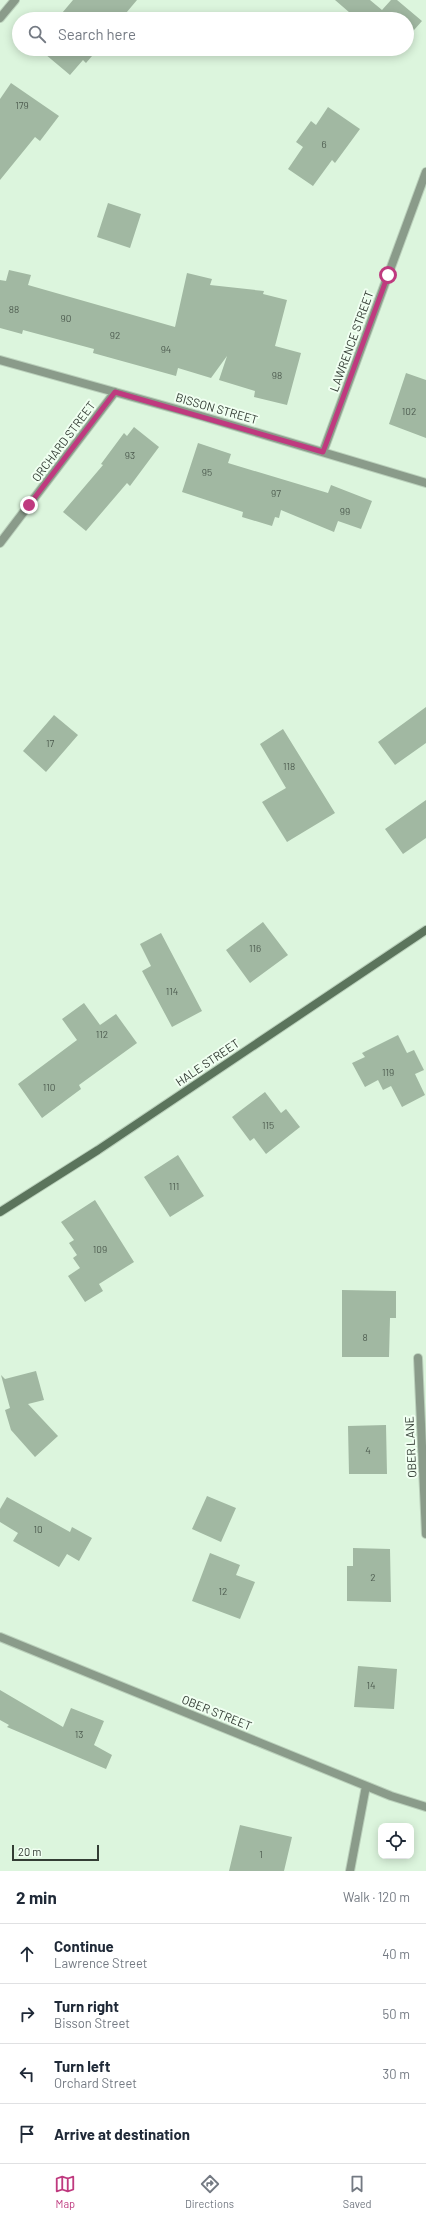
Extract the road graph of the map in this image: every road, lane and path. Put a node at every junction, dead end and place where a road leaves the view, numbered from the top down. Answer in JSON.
{"nodes":[{"id":1,"x":15,"y":0,"type":"edge"},
{"id":2,"x":0,"y":18,"type":"edge"},
{"id":3,"x":426,"y":172,"type":"edge"},
{"id":4,"x":0,"y":360,"type":"edge"},
{"id":5,"x":115,"y":392,"type":"junction"},
{"id":6,"x":323,"y":452,"type":"junction"},
{"id":7,"x":426,"y":483,"type":"edge"},
{"id":8,"x":0,"y":543,"type":"edge"},
{"id":9,"x":426,"y":930,"type":"edge"},
{"id":10,"x":0,"y":1212,"type":"edge"},
{"id":11,"x":418,"y":1358,"type":"dead end"},
{"id":12,"x":426,"y":1534,"type":"edge"},
{"id":13,"x":0,"y":1637,"type":"edge"},
{"id":14,"x":366,"y":1786,"type":"junction"},
{"id":15,"x":426,"y":1807,"type":"edge"},
{"id":16,"x":350,"y":1871,"type":"edge"}],
"edges":[{"from":1,"to":2,"type":"street"},
{"from":3,"to":6,"type":"street","name":"LAWRENCE STREET"},
{"from":4,"to":5,"type":"street","name":"BISSON STREET"},
{"from":5,"to":6,"type":"street","name":"BISSON STREET"},
{"from":5,"to":8,"type":"street","name":"ORCHARD STREET"},
{"from":6,"to":7,"type":"street","name":"BISSON STREET"},
{"from":9,"to":10,"type":"main road","name":"HALE STREET"},
{"from":11,"to":12,"type":"street","name":"OBER LANE"},
{"from":13,"to":14,"type":"street","name":"OBER STREET"},
{"from":14,"to":15,"type":"street","name":"OBER STREET"},
{"from":14,"to":16,"type":"street"}]}
